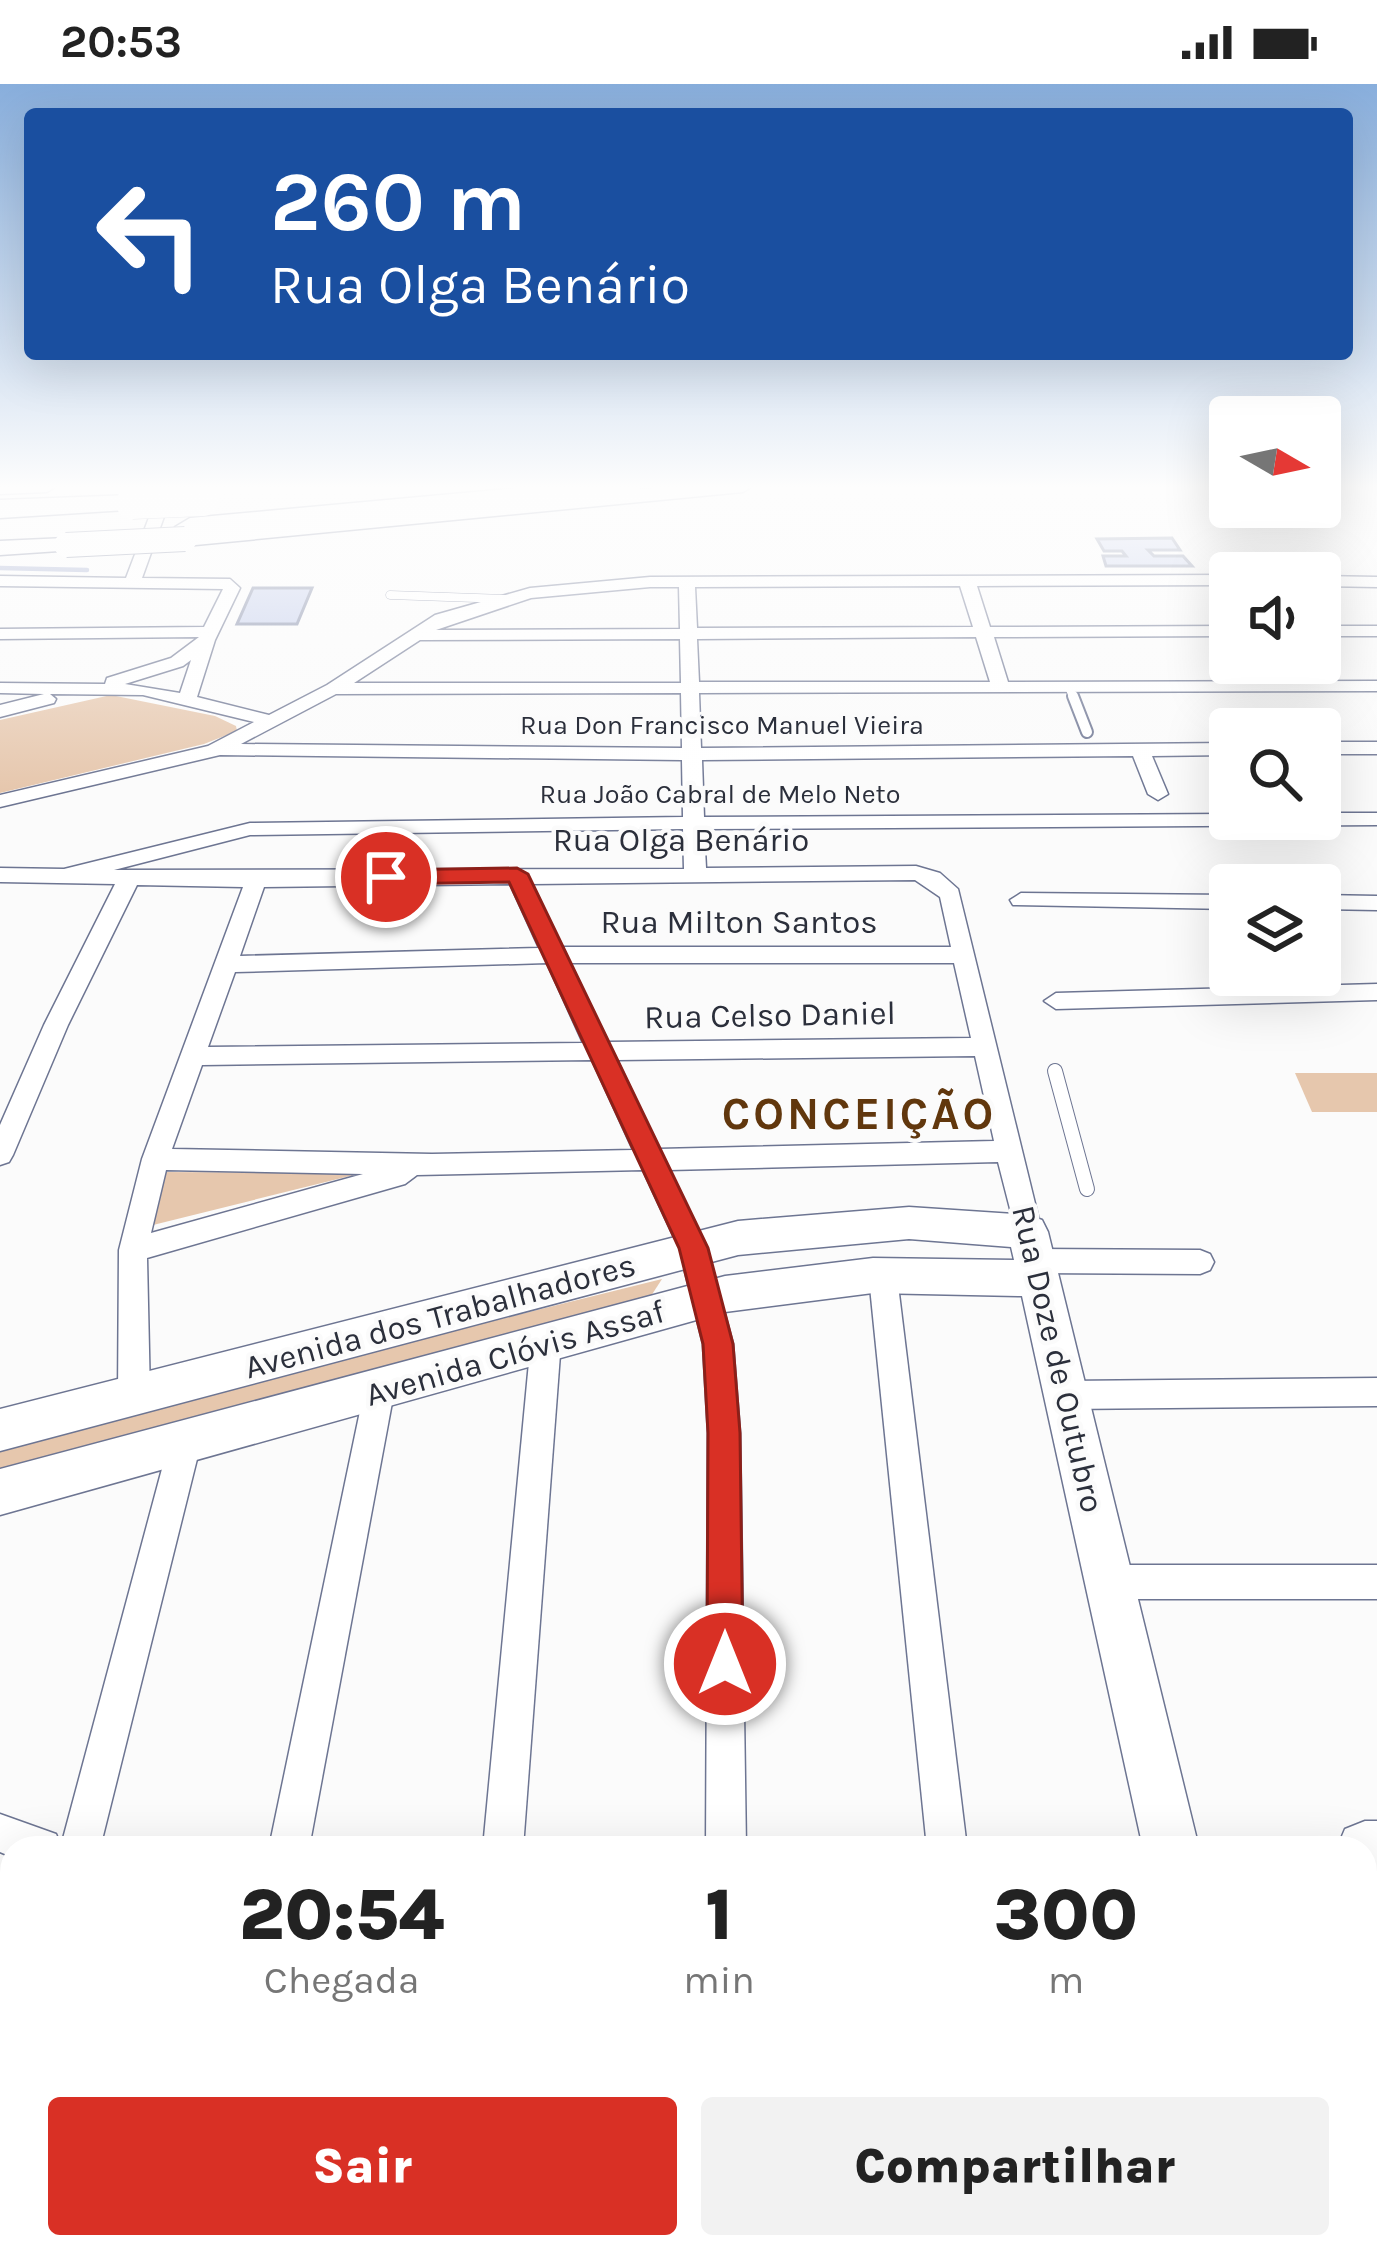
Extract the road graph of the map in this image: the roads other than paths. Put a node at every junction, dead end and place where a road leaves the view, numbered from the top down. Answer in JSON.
{"nodes":[{"id":1,"x":232,"y":587,"type":"edge"},
{"id":2,"x":581,"y":587,"type":"edge"},
{"id":3,"x":687,"y":587,"type":"edge"},
{"id":4,"x":969,"y":587,"type":"edge"},
{"id":5,"x":390,"y":595,"type":"dead end"},
{"id":6,"x":505,"y":599,"type":"junction"},
{"id":7,"x":1209,"y":631,"type":"edge"},
{"id":8,"x":1341,"y":631,"type":"edge"},
{"id":9,"x":1377,"y":631,"type":"edge"},
{"id":10,"x":983,"y":632,"type":"junction"},
{"id":11,"x":0,"y":634,"type":"edge"},
{"id":12,"x":416,"y":635,"type":"junction"},
{"id":13,"x":207,"y":636,"type":"junction"},
{"id":14,"x":691,"y":636,"type":"junction"},
{"id":15,"x":1377,"y":686,"type":"edge"},
{"id":16,"x":1001,"y":687,"type":"junction"},
{"id":17,"x":1069,"y":687,"type":"junction"},
{"id":18,"x":0,"y":688,"type":"edge"},
{"id":19,"x":88,"y":688,"type":"junction"},
{"id":20,"x":333,"y":689,"type":"junction"},
{"id":21,"x":693,"y":691,"type":"junction"},
{"id":22,"x":187,"y":699,"type":"junction"},
{"id":23,"x":0,"y":711,"type":"edge"},
{"id":24,"x":276,"y":722,"type":"junction"},
{"id":25,"x":1087,"y":732,"type":"dead end"},
{"id":26,"x":1341,"y":748,"type":"edge"},
{"id":27,"x":1377,"y":748,"type":"edge"},
{"id":28,"x":1139,"y":749,"type":"junction"},
{"id":29,"x":1209,"y":749,"type":"edge"},
{"id":30,"x":215,"y":750,"type":"junction"},
{"id":31,"x":694,"y":754,"type":"junction"},
{"id":32,"x":1157,"y":794,"type":"dead end"},
{"id":33,"x":0,"y":801,"type":"edge"},
{"id":34,"x":694,"y":820,"type":"junction"},
{"id":35,"x":1377,"y":820,"type":"edge"},
{"id":36,"x":694,"y":872,"type":"junction"},
{"id":37,"x":517,"y":874,"type":"junction"},
{"id":38,"x":0,"y":875,"type":"edge"},
{"id":39,"x":69,"y":875,"type":"junction"},
{"id":40,"x":130,"y":876,"type":"junction"},
{"id":41,"x":932,"y":878,"type":"joint"},
{"id":42,"x":256,"y":880,"type":"junction"},
{"id":43,"x":1022,"y":900,"type":"dead end"},
{"id":44,"x":1209,"y":902,"type":"edge"},
{"id":45,"x":1341,"y":902,"type":"edge"},
{"id":46,"x":1377,"y":903,"type":"edge"},
{"id":47,"x":555,"y":955,"type":"junction"},
{"id":48,"x":963,"y":955,"type":"junction"},
{"id":49,"x":227,"y":964,"type":"junction"},
{"id":50,"x":1377,"y":992,"type":"edge"},
{"id":51,"x":1056,"y":1001,"type":"dead end"},
{"id":52,"x":985,"y":1047,"type":"junction"},
{"id":53,"x":601,"y":1050,"type":"junction"},
{"id":54,"x":196,"y":1056,"type":"junction"},
{"id":55,"x":1055,"y":1071,"type":"dead end"},
{"id":56,"x":1010,"y":1151,"type":"junction"},
{"id":57,"x":0,"y":1155,"type":"edge"},
{"id":58,"x":650,"y":1158,"type":"junction"},
{"id":59,"x":154,"y":1159,"type":"junction"},
{"id":60,"x":432,"y":1165,"type":"junction"},
{"id":61,"x":1087,"y":1190,"type":"dead end"},
{"id":62,"x":693,"y":1248,"type":"junction"},
{"id":63,"x":134,"y":1250,"type":"junction"},
{"id":64,"x":1034,"y":1257,"type":"junction"},
{"id":65,"x":1200,"y":1262,"type":"dead end"},
{"id":66,"x":883,"y":1277,"type":"junction"},
{"id":67,"x":708,"y":1299,"type":"junction"},
{"id":68,"x":545,"y":1341,"type":"junction"},
{"id":69,"x":380,"y":1392,"type":"junction"},
{"id":70,"x":1377,"y":1392,"type":"edge"},
{"id":71,"x":134,"y":1396,"type":"junction"},
{"id":72,"x":1067,"y":1396,"type":"junction"},
{"id":73,"x":0,"y":1430,"type":"edge"},
{"id":74,"x":186,"y":1439,"type":"junction"},
{"id":75,"x":0,"y":1492,"type":"edge"},
{"id":76,"x":1110,"y":1582,"type":"junction"},
{"id":77,"x":1377,"y":1582,"type":"edge"},
{"id":78,"x":83,"y":1836,"type":"edge"},
{"id":79,"x":291,"y":1836,"type":"edge"},
{"id":80,"x":504,"y":1836,"type":"edge"},
{"id":81,"x":726,"y":1836,"type":"edge"},
{"id":82,"x":946,"y":1836,"type":"edge"},
{"id":83,"x":1168,"y":1836,"type":"edge"}],
"edges":[{"from":1,"to":13,"type":"street"},
{"from":2,"to":6,"type":"street"},
{"from":3,"to":14,"type":"street"},
{"from":4,"to":10,"type":"street"},
{"from":5,"to":6,"type":"lane"},
{"from":6,"to":12,"type":"street"},
{"from":7,"to":10,"type":"street"},
{"from":8,"to":9,"type":"street"},
{"from":10,"to":14,"type":"street"},
{"from":10,"to":16,"type":"street"},
{"from":11,"to":13,"type":"street"},
{"from":12,"to":14,"type":"street"},
{"from":12,"to":20,"type":"street"},
{"from":13,"to":19,"type":"street"},
{"from":13,"to":22,"type":"street"},
{"from":14,"to":21,"type":"street"},
{"from":15,"to":17,"type":"street"},
{"from":16,"to":17,"type":"street"},
{"from":16,"to":21,"type":"street"},
{"from":17,"to":25,"type":"lane"},
{"from":18,"to":19,"type":"street"},
{"from":19,"to":22,"type":"street"},
{"from":19,"to":23,"type":"street"},
{"from":20,"to":21,"type":"street"},
{"from":20,"to":24,"type":"street"},
{"from":21,"to":31,"type":"street"},
{"from":22,"to":24,"type":"street"},
{"from":24,"to":30,"type":"street"},
{"from":26,"to":27,"type":"street"},
{"from":28,"to":29,"type":"street","name":"Rua Don Francisco Manuel Vieira"},
{"from":28,"to":31,"type":"street","name":"Rua Don Francisco Manuel Vieira"},
{"from":28,"to":32,"type":"street"},
{"from":30,"to":31,"type":"street","name":"Rua Don Francisco Manuel Vieira"},
{"from":30,"to":33,"type":"street"},
{"from":31,"to":34,"type":"street"},
{"from":34,"to":35,"type":"street","name":"Rua João Cabral de Melo Neto"},
{"from":34,"to":36,"type":"street"},
{"from":34,"to":39,"type":"street","name":"Rua João Cabral de Melo Neto"},
{"from":36,"to":37,"type":"street","name":"Rua Olga Benário"},
{"from":36,"to":41,"type":"street","name":"Rua Olga Benário"},
{"from":37,"to":42,"type":"street","name":"Rua Olga Benário"},
{"from":37,"to":47,"type":"street"},
{"from":38,"to":39,"type":"street"},
{"from":39,"to":40,"type":"street","name":"Rua Olga Benário"},
{"from":40,"to":42,"type":"street","name":"Rua Olga Benário"},
{"from":40,"to":57,"type":"street"},
{"from":41,"to":48,"type":"street","name":"Rua Doze de Outubro"},
{"from":42,"to":49,"type":"street"},
{"from":43,"to":44,"type":"street"},
{"from":45,"to":46,"type":"street"},
{"from":47,"to":48,"type":"street","name":"Rua Milton Santos"},
{"from":47,"to":49,"type":"street","name":"Rua Milton Santos"},
{"from":47,"to":53,"type":"street"},
{"from":48,"to":52,"type":"street","name":"Rua Doze de Outubro"},
{"from":49,"to":54,"type":"street"},
{"from":50,"to":51,"type":"street"},
{"from":52,"to":53,"type":"street","name":"Rua Celso Daniel"},
{"from":52,"to":56,"type":"street","name":"Rua Doze de Outubro"},
{"from":53,"to":54,"type":"street","name":"Rua Celso Daniel"},
{"from":53,"to":58,"type":"street"},
{"from":54,"to":59,"type":"street"},
{"from":55,"to":61,"type":"lane"},
{"from":56,"to":58,"type":"street"},
{"from":56,"to":64,"type":"street","name":"Rua Doze de Outubro"},
{"from":58,"to":60,"type":"street"},
{"from":58,"to":62,"type":"street"},
{"from":59,"to":60,"type":"street"},
{"from":59,"to":63,"type":"street"},
{"from":60,"to":63,"type":"street"},
{"from":62,"to":64,"type":"street","name":"Avenida dos Trabalhadores"},
{"from":62,"to":67,"type":"street"},
{"from":62,"to":71,"type":"street","name":"Avenida dos Trabalhadores"},
{"from":63,"to":71,"type":"street"},
{"from":64,"to":65,"type":"street"},
{"from":64,"to":66,"type":"street","name":"Avenida Clóvis Assaf"},
{"from":64,"to":72,"type":"street","name":"Rua Doze de Outubro"},
{"from":66,"to":67,"type":"street","name":"Avenida Clóvis Assaf"},
{"from":66,"to":82,"type":"street"},
{"from":67,"to":68,"type":"street","name":"Avenida Clóvis Assaf"},
{"from":67,"to":81,"type":"street"},
{"from":68,"to":69,"type":"street","name":"Avenida Clóvis Assaf"},
{"from":68,"to":80,"type":"street"},
{"from":69,"to":74,"type":"street","name":"Avenida Clóvis Assaf"},
{"from":69,"to":79,"type":"street"},
{"from":70,"to":72,"type":"street"},
{"from":71,"to":73,"type":"street","name":"Avenida dos Trabalhadores"},
{"from":72,"to":76,"type":"street","name":"Rua Doze de Outubro"},
{"from":74,"to":75,"type":"street","name":"Avenida Clóvis Assaf"},
{"from":74,"to":78,"type":"street"},
{"from":76,"to":77,"type":"street"},
{"from":76,"to":83,"type":"street","name":"Rua Doze de Outubro"}]}
